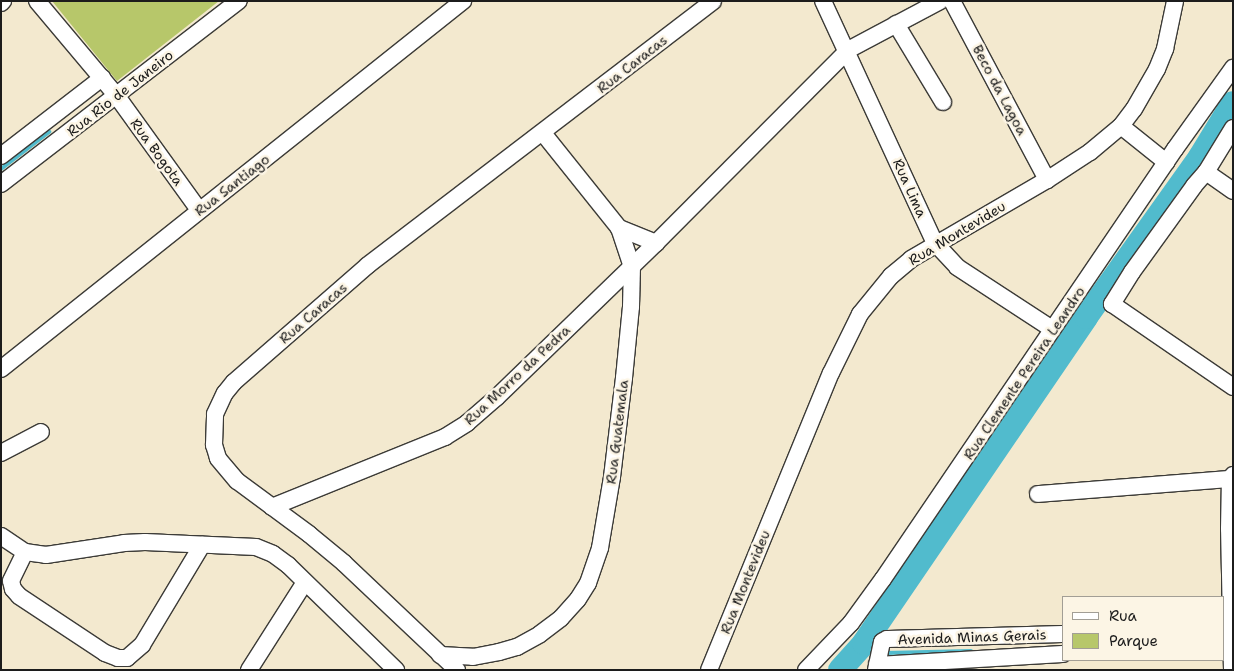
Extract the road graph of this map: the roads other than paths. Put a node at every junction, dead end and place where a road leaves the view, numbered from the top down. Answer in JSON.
{"nodes":[{"id":1,"x":37,"y":1,"type":"edge"},
{"id":2,"x":239,"y":1,"type":"edge"},
{"id":3,"x":713,"y":1,"type":"edge"},
{"id":4,"x":823,"y":1,"type":"edge"},
{"id":5,"x":940,"y":1,"type":"edge"},
{"id":6,"x":952,"y":1,"type":"edge"},
{"id":7,"x":1175,"y":1,"type":"edge"},
{"id":8,"x":457,"y":3,"type":"edge"},
{"id":9,"x":896,"y":24,"type":"junction"},
{"id":10,"x":848,"y":50,"type":"junction"},
{"id":11,"x":1233,"y":68,"type":"edge"},
{"id":12,"x":102,"y":78,"type":"junction"},
{"id":13,"x":116,"y":96,"type":"junction"},
{"id":14,"x":943,"y":102,"type":"dead end"},
{"id":15,"x":1121,"y":126,"type":"junction"},
{"id":16,"x":1233,"y":128,"type":"edge"},
{"id":17,"x":543,"y":132,"type":"junction"},
{"id":18,"x":1,"y":156,"type":"edge"},
{"id":19,"x":1166,"y":162,"type":"junction"},
{"id":20,"x":1206,"y":172,"type":"junction"},
{"id":21,"x":1047,"y":180,"type":"junction"},
{"id":22,"x":1,"y":184,"type":"edge"},
{"id":23,"x":1233,"y":191,"type":"edge"},
{"id":24,"x":199,"y":210,"type":"junction"},
{"id":25,"x":619,"y":228,"type":"junction"},
{"id":26,"x":656,"y":243,"type":"junction"},
{"id":27,"x":935,"y":243,"type":"junction"},
{"id":28,"x":632,"y":266,"type":"junction"},
{"id":29,"x":1052,"y":329,"type":"junction"},
{"id":30,"x":1,"y":369,"type":"edge"},
{"id":31,"x":1233,"y":387,"type":"edge"},
{"id":32,"x":41,"y":432,"type":"dead end"},
{"id":33,"x":1,"y":453,"type":"edge"},
{"id":34,"x":1232,"y":477,"type":"edge"},
{"id":35,"x":1038,"y":494,"type":"dead end"},
{"id":36,"x":272,"y":507,"type":"junction"},
{"id":37,"x":1,"y":536,"type":"edge"},
{"id":38,"x":202,"y":544,"type":"junction"},
{"id":39,"x":25,"y":552,"type":"junction"},
{"id":40,"x":305,"y":582,"type":"junction"},
{"id":41,"x":1062,"y":634,"type":"edge"},
{"id":42,"x":1230,"y":640,"type":"edge"},
{"id":43,"x":1062,"y":654,"type":"edge"},
{"id":44,"x":440,"y":655,"type":"junction"},
{"id":45,"x":878,"y":658,"type":"edge"},
{"id":46,"x":392,"y":669,"type":"edge"},
{"id":47,"x":249,"y":670,"type":"edge"},
{"id":48,"x":458,"y":670,"type":"edge"},
{"id":49,"x":709,"y":670,"type":"edge"},
{"id":50,"x":806,"y":670,"type":"edge"},
{"id":51,"x":1232,"y":670,"type":"edge"}],
"edges":[{"from":1,"to":12,"type":"street","name":"Rua Bogota"},
{"from":2,"to":13,"type":"street","name":"Rua Rio de Janeiro"},
{"from":3,"to":17,"type":"street","name":"Rua Caracas"},
{"from":4,"to":10,"type":"street","name":"Rua Lima"},
{"from":5,"to":9,"type":"street","name":"Rua Morro da Pedra"},
{"from":6,"to":21,"type":"street","name":"Beco da Lagoa"},
{"from":7,"to":15,"type":"street","name":"Rua Montevideu"},
{"from":8,"to":24,"type":"street","name":"Rua Santiago"},
{"from":9,"to":10,"type":"street","name":"Rua Morro da Pedra"},
{"from":9,"to":14,"type":"street"},
{"from":10,"to":26,"type":"street","name":"Rua Morro da Pedra"},
{"from":10,"to":27,"type":"street","name":"Rua Lima"},
{"from":11,"to":19,"type":"street","name":"Rua Clemente Pereira Leandro"},
{"from":12,"to":13,"type":"street","name":"Rua Bogota"},
{"from":12,"to":18,"type":"street","name":"Rua Rio de Janeiro"},
{"from":13,"to":22,"type":"street","name":"Rua Rio de Janeiro"},
{"from":13,"to":24,"type":"street","name":"Rua Bogota"},
{"from":15,"to":19,"type":"street"},
{"from":15,"to":21,"type":"street","name":"Rua Montevideu"},
{"from":16,"to":20,"type":"street"},
{"from":17,"to":25,"type":"street","name":"Rua Guatemala"},
{"from":17,"to":36,"type":"street","name":"Rua Caracas"},
{"from":19,"to":29,"type":"street","name":"Rua Clemente Pereira Leandro"},
{"from":20,"to":23,"type":"street"},
{"from":20,"to":31,"type":"street"},
{"from":21,"to":27,"type":"street","name":"Rua Montevideu"},
{"from":24,"to":30,"type":"street","name":"Rua Santiago"},
{"from":25,"to":26,"type":"street"},
{"from":25,"to":28,"type":"street","name":"Rua Guatemala"},
{"from":26,"to":28,"type":"street","name":"Rua Morro da Pedra"},
{"from":27,"to":29,"type":"street","name":"Rua Lima"},
{"from":27,"to":49,"type":"street","name":"Rua Montevideu"},
{"from":28,"to":36,"type":"street","name":"Rua Morro da Pedra"},
{"from":28,"to":44,"type":"street","name":"Rua Guatemala"},
{"from":29,"to":50,"type":"street","name":"Rua Clemente Pereira Leandro"},
{"from":32,"to":33,"type":"street"},
{"from":34,"to":35,"type":"street"},
{"from":34,"to":42,"type":"street"},
{"from":36,"to":44,"type":"street","name":"Rua Caracas"},
{"from":37,"to":39,"type":"street"},
{"from":38,"to":39,"type":"street"},
{"from":38,"to":39,"type":"street"},
{"from":38,"to":40,"type":"street"},
{"from":40,"to":46,"type":"street"},
{"from":40,"to":47,"type":"street"},
{"from":41,"to":45,"type":"street","name":"Avenida Minas Gerais"},
{"from":42,"to":51,"type":"street"},
{"from":43,"to":45,"type":"street","name":"Avenida Minas Gerais"},
{"from":44,"to":48,"type":"street","name":"Rua Caracas"}]}
